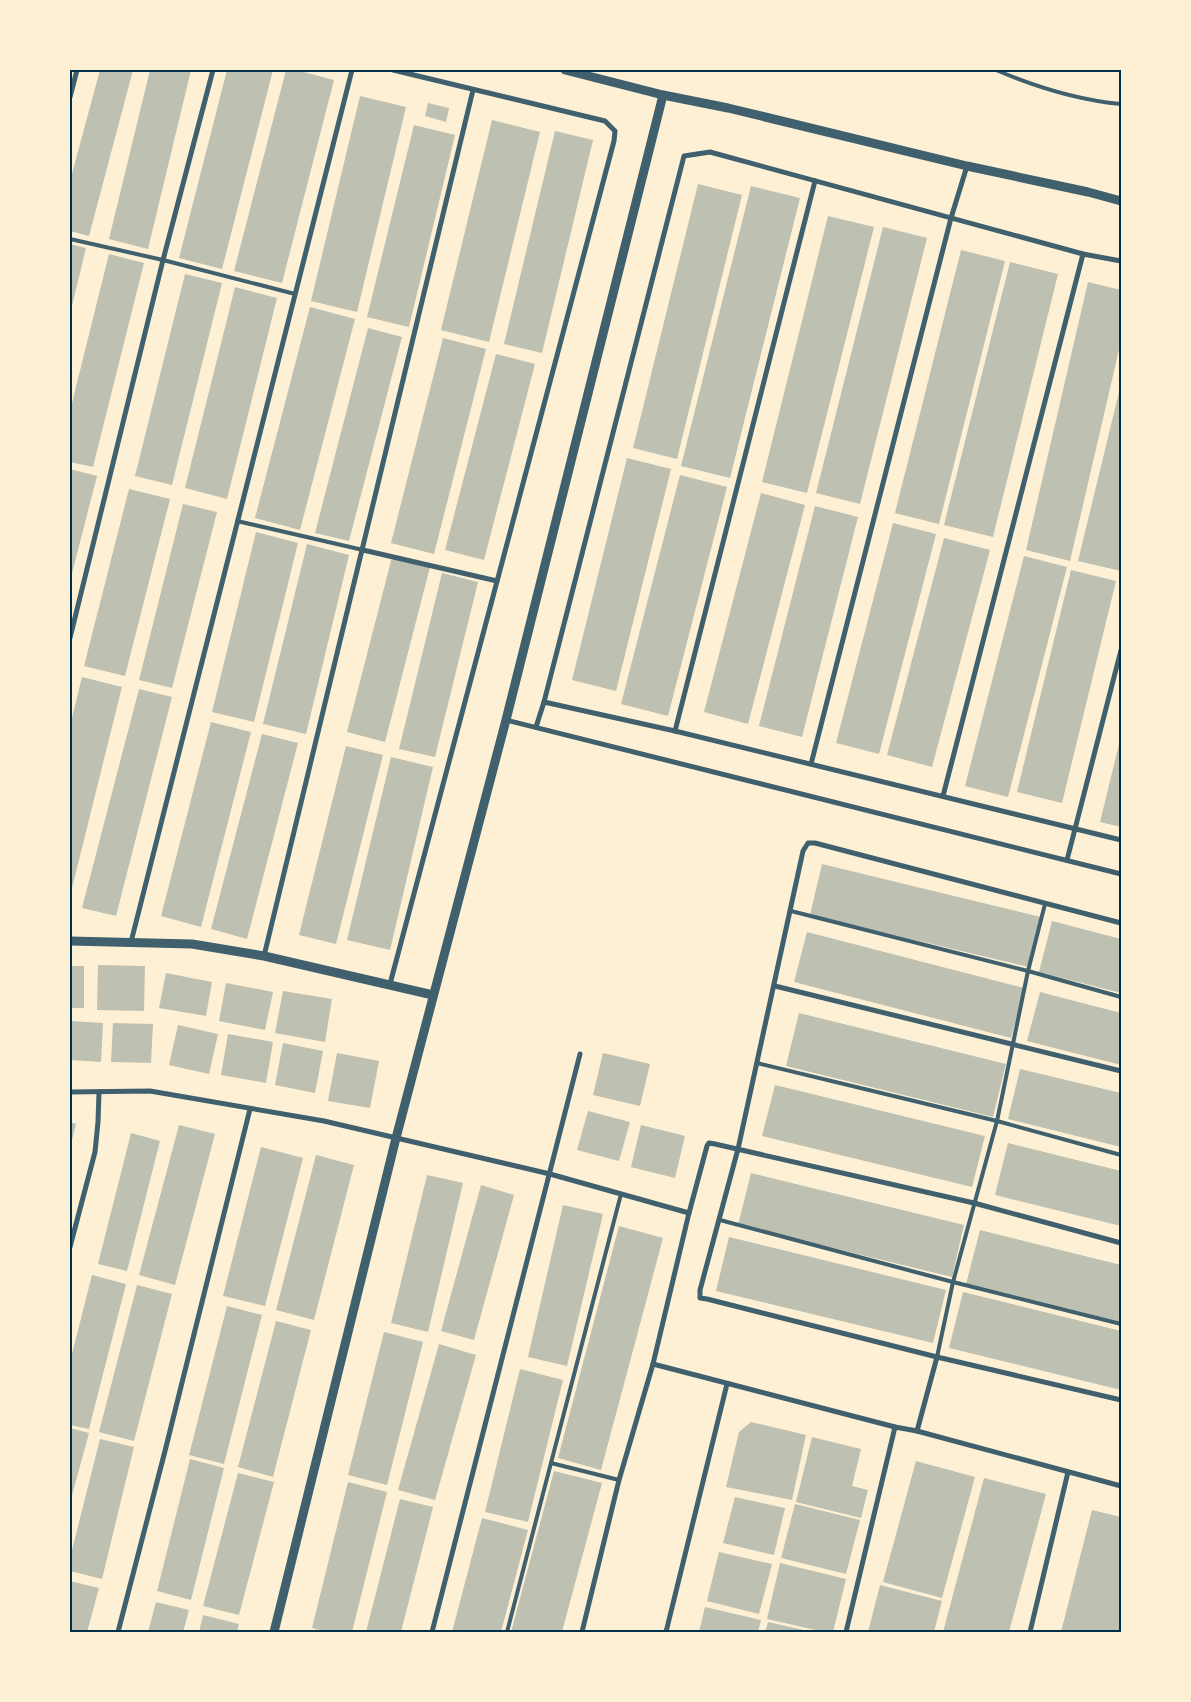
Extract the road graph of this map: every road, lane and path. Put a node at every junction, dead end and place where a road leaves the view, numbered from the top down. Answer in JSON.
{"nodes":[{"id":1,"x":77,"y":70,"type":"edge"},
{"id":2,"x":213,"y":70,"type":"edge"},
{"id":3,"x":352,"y":70,"type":"edge"},
{"id":4,"x":392,"y":70,"type":"edge"},
{"id":5,"x":565,"y":70,"type":"edge"},
{"id":6,"x":996,"y":70,"type":"edge"},
{"id":7,"x":473,"y":90,"type":"junction"},
{"id":8,"x":663,"y":95,"type":"junction"},
{"id":9,"x":70,"y":97,"type":"edge"},
{"id":10,"x":1121,"y":104,"type":"edge"},
{"id":11,"x":967,"y":166,"type":"junction"},
{"id":12,"x":814,"y":181,"type":"junction"},
{"id":13,"x":1121,"y":201,"type":"edge"},
{"id":14,"x":951,"y":218,"type":"junction"},
{"id":15,"x":70,"y":238,"type":"edge"},
{"id":16,"x":1083,"y":254,"type":"junction"},
{"id":17,"x":162,"y":260,"type":"junction"},
{"id":18,"x":1121,"y":261,"type":"edge"},
{"id":19,"x":295,"y":294,"type":"junction"},
{"id":20,"x":237,"y":521,"type":"junction"},
{"id":21,"x":363,"y":550,"type":"junction"},
{"id":22,"x":497,"y":580,"type":"junction"},
{"id":23,"x":70,"y":638,"type":"edge"},
{"id":24,"x":1121,"y":650,"type":"edge"},
{"id":25,"x":544,"y":702,"type":"junction"},
{"id":26,"x":506,"y":720,"type":"junction"},
{"id":27,"x":536,"y":728,"type":"junction"},
{"id":28,"x":675,"y":731,"type":"junction"},
{"id":29,"x":811,"y":764,"type":"junction"},
{"id":30,"x":943,"y":796,"type":"junction"},
{"id":31,"x":1076,"y":830,"type":"junction"},
{"id":32,"x":1121,"y":840,"type":"edge"},
{"id":33,"x":1067,"y":860,"type":"junction"},
{"id":34,"x":1121,"y":874,"type":"edge"},
{"id":35,"x":1045,"y":904,"type":"junction"},
{"id":36,"x":791,"y":911,"type":"junction"},
{"id":37,"x":1121,"y":923,"type":"edge"},
{"id":38,"x":70,"y":941,"type":"edge"},
{"id":39,"x":131,"y":942,"type":"junction"},
{"id":40,"x":264,"y":956,"type":"junction"},
{"id":41,"x":1028,"y":971,"type":"junction"},
{"id":42,"x":390,"y":984,"type":"junction"},
{"id":43,"x":775,"y":986,"type":"junction"},
{"id":44,"x":433,"y":995,"type":"junction"},
{"id":45,"x":1121,"y":997,"type":"edge"},
{"id":46,"x":1014,"y":1045,"type":"junction"},
{"id":47,"x":580,"y":1054,"type":"dead end"},
{"id":48,"x":758,"y":1064,"type":"junction"},
{"id":49,"x":1121,"y":1071,"type":"edge"},
{"id":50,"x":70,"y":1092,"type":"edge"},
{"id":51,"x":99,"y":1092,"type":"junction"},
{"id":52,"x":250,"y":1109,"type":"junction"},
{"id":53,"x":997,"y":1121,"type":"junction"},
{"id":54,"x":396,"y":1138,"type":"junction"},
{"id":55,"x":738,"y":1149,"type":"junction"},
{"id":56,"x":1121,"y":1154,"type":"edge"},
{"id":57,"x":550,"y":1174,"type":"junction"},
{"id":58,"x":621,"y":1194,"type":"junction"},
{"id":59,"x":974,"y":1203,"type":"junction"},
{"id":60,"x":689,"y":1213,"type":"junction"},
{"id":61,"x":720,"y":1220,"type":"junction"},
{"id":62,"x":1121,"y":1243,"type":"edge"},
{"id":63,"x":70,"y":1247,"type":"edge"},
{"id":64,"x":953,"y":1282,"type":"junction"},
{"id":65,"x":1121,"y":1324,"type":"edge"},
{"id":66,"x":937,"y":1357,"type":"junction"},
{"id":67,"x":653,"y":1364,"type":"junction"},
{"id":68,"x":727,"y":1384,"type":"junction"},
{"id":69,"x":1121,"y":1400,"type":"edge"},
{"id":70,"x":895,"y":1427,"type":"junction"},
{"id":71,"x":917,"y":1431,"type":"junction"},
{"id":72,"x":551,"y":1463,"type":"junction"},
{"id":73,"x":1068,"y":1472,"type":"junction"},
{"id":74,"x":619,"y":1480,"type":"junction"},
{"id":75,"x":1121,"y":1486,"type":"edge"},
{"id":76,"x":118,"y":1632,"type":"edge"},
{"id":77,"x":274,"y":1632,"type":"edge"},
{"id":78,"x":432,"y":1632,"type":"edge"},
{"id":79,"x":507,"y":1632,"type":"edge"},
{"id":80,"x":582,"y":1632,"type":"edge"},
{"id":81,"x":666,"y":1632,"type":"edge"},
{"id":82,"x":846,"y":1632,"type":"edge"},
{"id":83,"x":1030,"y":1632,"type":"edge"}],
"edges":[{"from":1,"to":9,"type":"street"},
{"from":2,"to":17,"type":"street"},
{"from":3,"to":19,"type":"street"},
{"from":4,"to":7,"type":"street"},
{"from":5,"to":8,"type":"street"},
{"from":6,"to":10,"type":"lane"},
{"from":7,"to":21,"type":"street"},
{"from":7,"to":22,"type":"street"},
{"from":8,"to":11,"type":"street"},
{"from":8,"to":26,"type":"street"},
{"from":11,"to":13,"type":"street"},
{"from":11,"to":14,"type":"street"},
{"from":12,"to":14,"type":"street"},
{"from":12,"to":25,"type":"street"},
{"from":12,"to":28,"type":"street"},
{"from":14,"to":16,"type":"street"},
{"from":14,"to":29,"type":"street"},
{"from":15,"to":17,"type":"lane"},
{"from":16,"to":18,"type":"street"},
{"from":16,"to":30,"type":"street"},
{"from":17,"to":19,"type":"lane"},
{"from":17,"to":23,"type":"street"},
{"from":19,"to":20,"type":"street"},
{"from":20,"to":21,"type":"lane"},
{"from":20,"to":39,"type":"street"},
{"from":21,"to":22,"type":"street"},
{"from":21,"to":40,"type":"street"},
{"from":22,"to":42,"type":"street"},
{"from":24,"to":31,"type":"street"},
{"from":25,"to":27,"type":"street"},
{"from":25,"to":28,"type":"street"},
{"from":26,"to":27,"type":"street"},
{"from":26,"to":44,"type":"street"},
{"from":27,"to":33,"type":"street"},
{"from":28,"to":29,"type":"street"},
{"from":29,"to":30,"type":"street"},
{"from":30,"to":31,"type":"street"},
{"from":31,"to":32,"type":"street"},
{"from":31,"to":33,"type":"street"},
{"from":33,"to":34,"type":"street"},
{"from":35,"to":36,"type":"street"},
{"from":35,"to":37,"type":"street"},
{"from":35,"to":41,"type":"lane"},
{"from":36,"to":41,"type":"lane"},
{"from":36,"to":43,"type":"street"},
{"from":38,"to":39,"type":"street"},
{"from":39,"to":40,"type":"street"},
{"from":40,"to":42,"type":"street"},
{"from":41,"to":45,"type":"lane"},
{"from":41,"to":46,"type":"lane"},
{"from":42,"to":44,"type":"street"},
{"from":43,"to":46,"type":"street"},
{"from":43,"to":48,"type":"street"},
{"from":44,"to":54,"type":"street"},
{"from":46,"to":49,"type":"street"},
{"from":46,"to":53,"type":"lane"},
{"from":47,"to":57,"type":"street"},
{"from":48,"to":53,"type":"lane"},
{"from":48,"to":55,"type":"street"},
{"from":50,"to":51,"type":"street"},
{"from":51,"to":52,"type":"street"},
{"from":51,"to":63,"type":"street"},
{"from":52,"to":54,"type":"street"},
{"from":52,"to":76,"type":"street"},
{"from":53,"to":56,"type":"lane"},
{"from":53,"to":59,"type":"lane"},
{"from":54,"to":57,"type":"street"},
{"from":54,"to":77,"type":"street"},
{"from":55,"to":59,"type":"street"},
{"from":55,"to":60,"type":"street"},
{"from":55,"to":61,"type":"street"},
{"from":57,"to":58,"type":"street"},
{"from":57,"to":78,"type":"street"},
{"from":58,"to":60,"type":"street"},
{"from":58,"to":72,"type":"lane"},
{"from":59,"to":62,"type":"street"},
{"from":59,"to":64,"type":"lane"},
{"from":60,"to":67,"type":"street"},
{"from":61,"to":64,"type":"lane"},
{"from":61,"to":66,"type":"street"},
{"from":64,"to":65,"type":"lane"},
{"from":64,"to":66,"type":"lane"},
{"from":66,"to":69,"type":"street"},
{"from":66,"to":71,"type":"street"},
{"from":67,"to":68,"type":"street"},
{"from":67,"to":74,"type":"street"},
{"from":68,"to":70,"type":"street"},
{"from":68,"to":81,"type":"street"},
{"from":70,"to":71,"type":"street"},
{"from":70,"to":82,"type":"street"},
{"from":71,"to":73,"type":"street"},
{"from":72,"to":74,"type":"lane"},
{"from":72,"to":79,"type":"lane"},
{"from":73,"to":75,"type":"street"},
{"from":73,"to":83,"type":"street"},
{"from":74,"to":80,"type":"street"}]}
